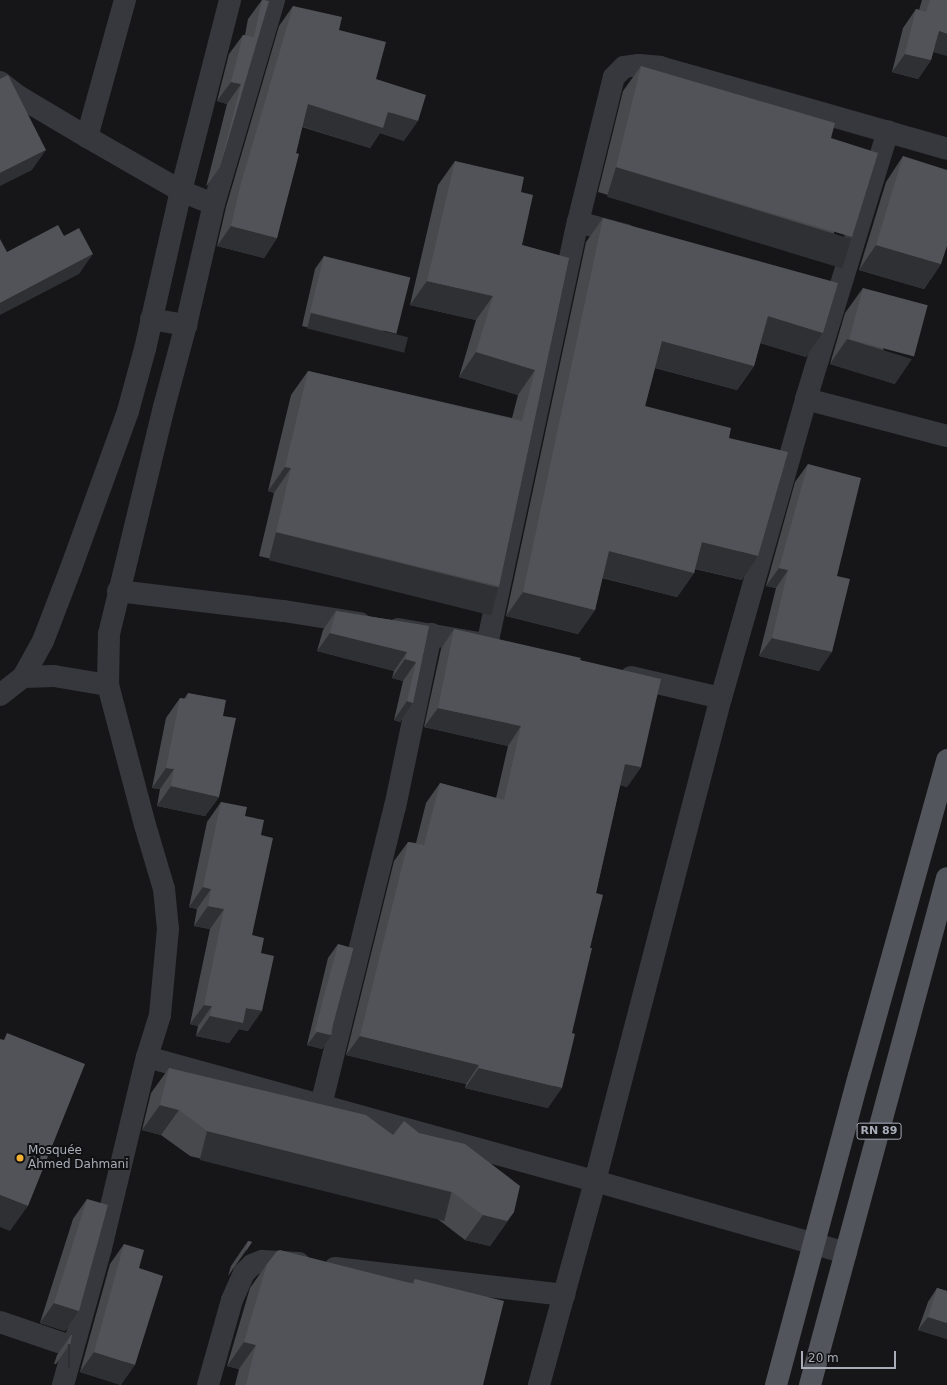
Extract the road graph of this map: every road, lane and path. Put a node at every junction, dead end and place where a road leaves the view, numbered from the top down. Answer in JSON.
{"nodes":[{"id":1,"x":125,"y":0,"type":"edge"},
{"id":2,"x":230,"y":0,"type":"edge"},
{"id":3,"x":274,"y":0,"type":"edge"},
{"id":4,"x":0,"y":82,"type":"edge"},
{"id":5,"x":888,"y":131,"type":"junction"},
{"id":6,"x":88,"y":137,"type":"junction"},
{"id":7,"x":947,"y":148,"type":"edge"},
{"id":8,"x":181,"y":191,"type":"junction"},
{"id":9,"x":214,"y":204,"type":"junction"},
{"id":10,"x":578,"y":222,"type":"junction"},
{"id":11,"x":647,"y":240,"type":"edge"},
{"id":12,"x":816,"y":286,"type":"edge"},
{"id":13,"x":839,"y":292,"type":"junction"},
{"id":14,"x":151,"y":319,"type":"junction"},
{"id":15,"x":184,"y":333,"type":"junction"},
{"id":16,"x":806,"y":399,"type":"junction"},
{"id":17,"x":947,"y":436,"type":"edge"},
{"id":18,"x":118,"y":591,"type":"junction"},
{"id":19,"x":432,"y":634,"type":"junction"},
{"id":20,"x":612,"y":673,"type":"edge"},
{"id":21,"x":23,"y":677,"type":"junction"},
{"id":22,"x":108,"y":685,"type":"junction"},
{"id":23,"x":0,"y":695,"type":"edge"},
{"id":24,"x":721,"y":698,"type":"junction"},
{"id":25,"x":947,"y":760,"type":"edge"},
{"id":26,"x":947,"y":878,"type":"edge"},
{"id":27,"x":147,"y":1057,"type":"junction"},
{"id":28,"x":321,"y":1105,"type":"junction"},
{"id":29,"x":595,"y":1181,"type":"junction"},
{"id":30,"x":815,"y":1244,"type":"junction"},
{"id":31,"x":846,"y":1253,"type":"junction"},
{"id":32,"x":564,"y":1296,"type":"junction"},
{"id":33,"x":0,"y":1322,"type":"edge"},
{"id":34,"x":73,"y":1347,"type":"junction"},
{"id":35,"x":63,"y":1385,"type":"edge"},
{"id":36,"x":208,"y":1385,"type":"edge"},
{"id":37,"x":539,"y":1385,"type":"edge"},
{"id":38,"x":776,"y":1385,"type":"edge"},
{"id":39,"x":810,"y":1385,"type":"edge"}],
"edges":[{"from":1,"to":6,"type":"street"},
{"from":2,"to":8,"type":"street"},
{"from":3,"to":9,"type":"street"},
{"from":4,"to":6,"type":"street"},
{"from":5,"to":7,"type":"street"},
{"from":5,"to":10,"type":"street"},
{"from":5,"to":13,"type":"street"},
{"from":6,"to":8,"type":"street"},
{"from":8,"to":9,"type":"street"},
{"from":8,"to":14,"type":"street"},
{"from":9,"to":15,"type":"street"},
{"from":10,"to":11,"type":"street"},
{"from":10,"to":19,"type":"street"},
{"from":12,"to":13,"type":"street"},
{"from":13,"to":16,"type":"street"},
{"from":14,"to":15,"type":"street"},
{"from":14,"to":21,"type":"street"},
{"from":15,"to":18,"type":"street"},
{"from":16,"to":17,"type":"street"},
{"from":16,"to":24,"type":"street"},
{"from":18,"to":19,"type":"street"},
{"from":18,"to":22,"type":"street"},
{"from":19,"to":28,"type":"street"},
{"from":20,"to":24,"type":"street"},
{"from":21,"to":22,"type":"street"},
{"from":21,"to":23,"type":"street"},
{"from":22,"to":27,"type":"street"},
{"from":24,"to":29,"type":"street"},
{"from":25,"to":30,"type":"main road"},
{"from":26,"to":31,"type":"main road","number":"RN 89"},
{"from":27,"to":28,"type":"street"},
{"from":27,"to":34,"type":"street"},
{"from":28,"to":29,"type":"street"},
{"from":29,"to":30,"type":"street"},
{"from":29,"to":32,"type":"street"},
{"from":30,"to":31,"type":"street"},
{"from":30,"to":38,"type":"main road"},
{"from":31,"to":39,"type":"main road","number":"RN 89"},
{"from":32,"to":36,"type":"street"},
{"from":32,"to":37,"type":"street"},
{"from":33,"to":34,"type":"street"},
{"from":34,"to":35,"type":"street"}]}
